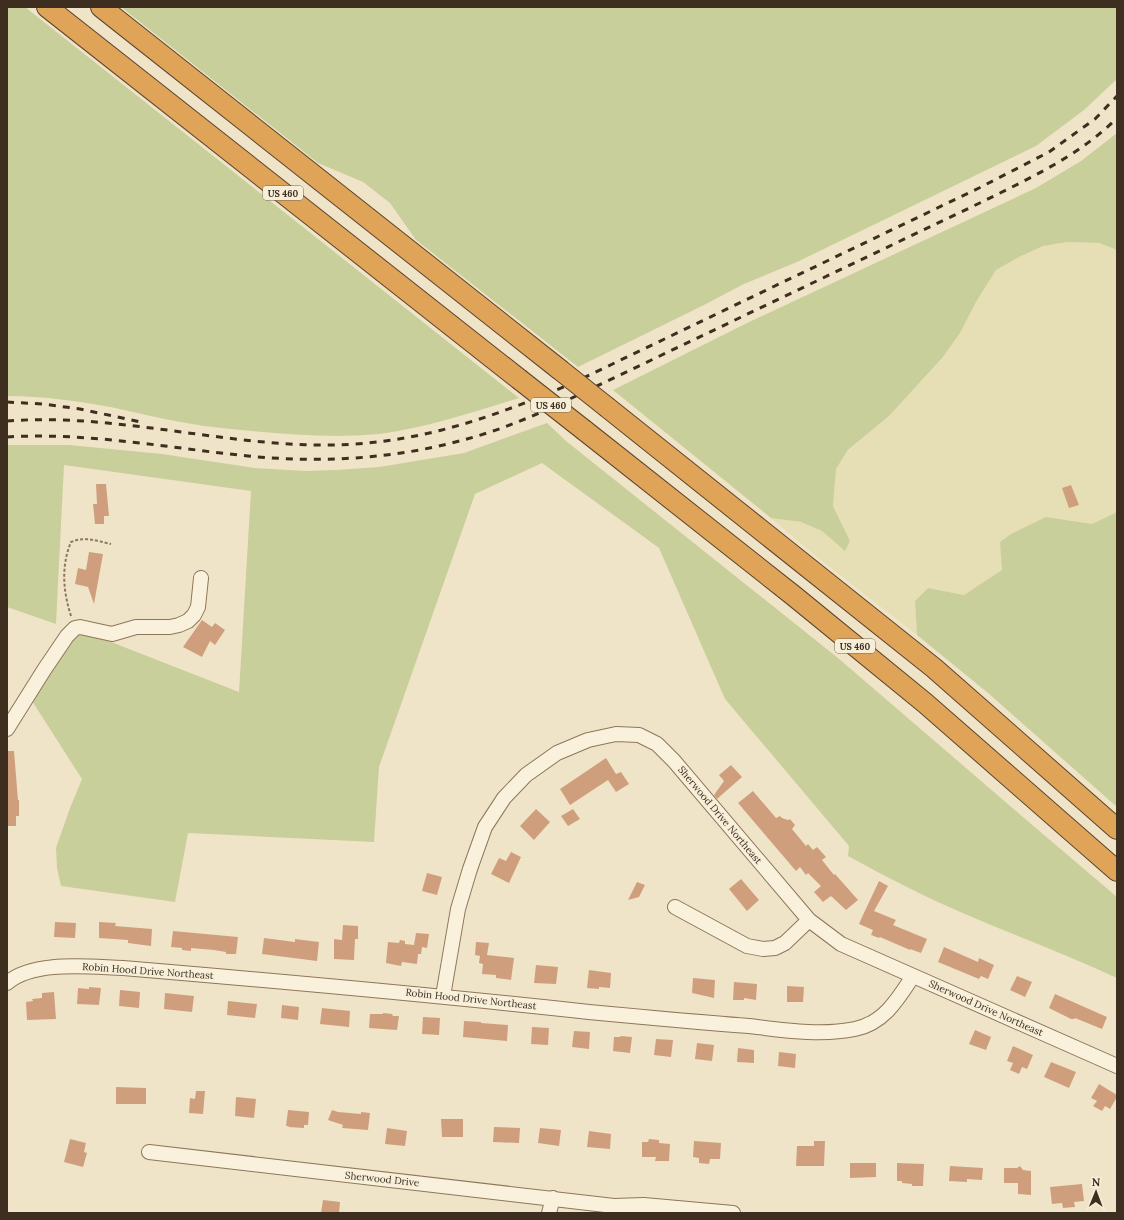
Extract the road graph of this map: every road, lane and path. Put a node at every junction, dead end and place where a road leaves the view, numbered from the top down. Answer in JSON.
{"nodes":[{"id":1,"x":47,"y":7,"type":"edge"},
{"id":2,"x":101,"y":7,"type":"edge"},
{"id":3,"x":110,"y":544,"type":"dead end"},
{"id":4,"x":201,"y":578,"type":"dead end"},
{"id":5,"x":75,"y":628,"type":"junction"},
{"id":6,"x":7,"y":729,"type":"edge"},
{"id":7,"x":1117,"y":829,"type":"edge"},
{"id":8,"x":1117,"y":872,"type":"edge"},
{"id":9,"x":675,"y":907,"type":"dead end"},
{"id":10,"x":809,"y":920,"type":"junction"},
{"id":11,"x":913,"y":976,"type":"junction"},
{"id":12,"x":8,"y":981,"type":"edge"},
{"id":13,"x":443,"y":996,"type":"junction"},
{"id":14,"x":1117,"y":1066,"type":"edge"},
{"id":15,"x":149,"y":1152,"type":"dead end"},
{"id":16,"x":553,"y":1198,"type":"junction"},
{"id":17,"x":614,"y":1206,"type":"junction"},
{"id":18,"x":549,"y":1213,"type":"edge"},
{"id":19,"x":629,"y":1213,"type":"edge"},
{"id":20,"x":733,"y":1213,"type":"edge"}],
"edges":[{"from":1,"to":8,"type":"highway","number":"US 460","bridge":true},
{"from":2,"to":7,"type":"highway","number":"US 460","bridge":true},
{"from":3,"to":5,"type":"path"},
{"from":4,"to":5,"type":"street"},
{"from":5,"to":6,"type":"street"},
{"from":9,"to":10,"type":"street"},
{"from":10,"to":11,"type":"street","name":"Sherwood Drive Northeast"},
{"from":10,"to":13,"type":"street","name":"Sherwood Drive Northeast"},
{"from":11,"to":13,"type":"street","name":"Robin Hood Drive Northeast"},
{"from":11,"to":14,"type":"street","name":"Sherwood Drive Northeast"},
{"from":12,"to":13,"type":"street","name":"Robin Hood Drive Northeast"},
{"from":15,"to":16,"type":"street","name":"Sherwood Drive"},
{"from":16,"to":17,"type":"street","name":"Sherwood Drive"},
{"from":16,"to":18,"type":"street"},
{"from":17,"to":19,"type":"street","name":"Sherwood Drive"},
{"from":17,"to":20,"type":"street","name":"Sherwood Drive"}]}
